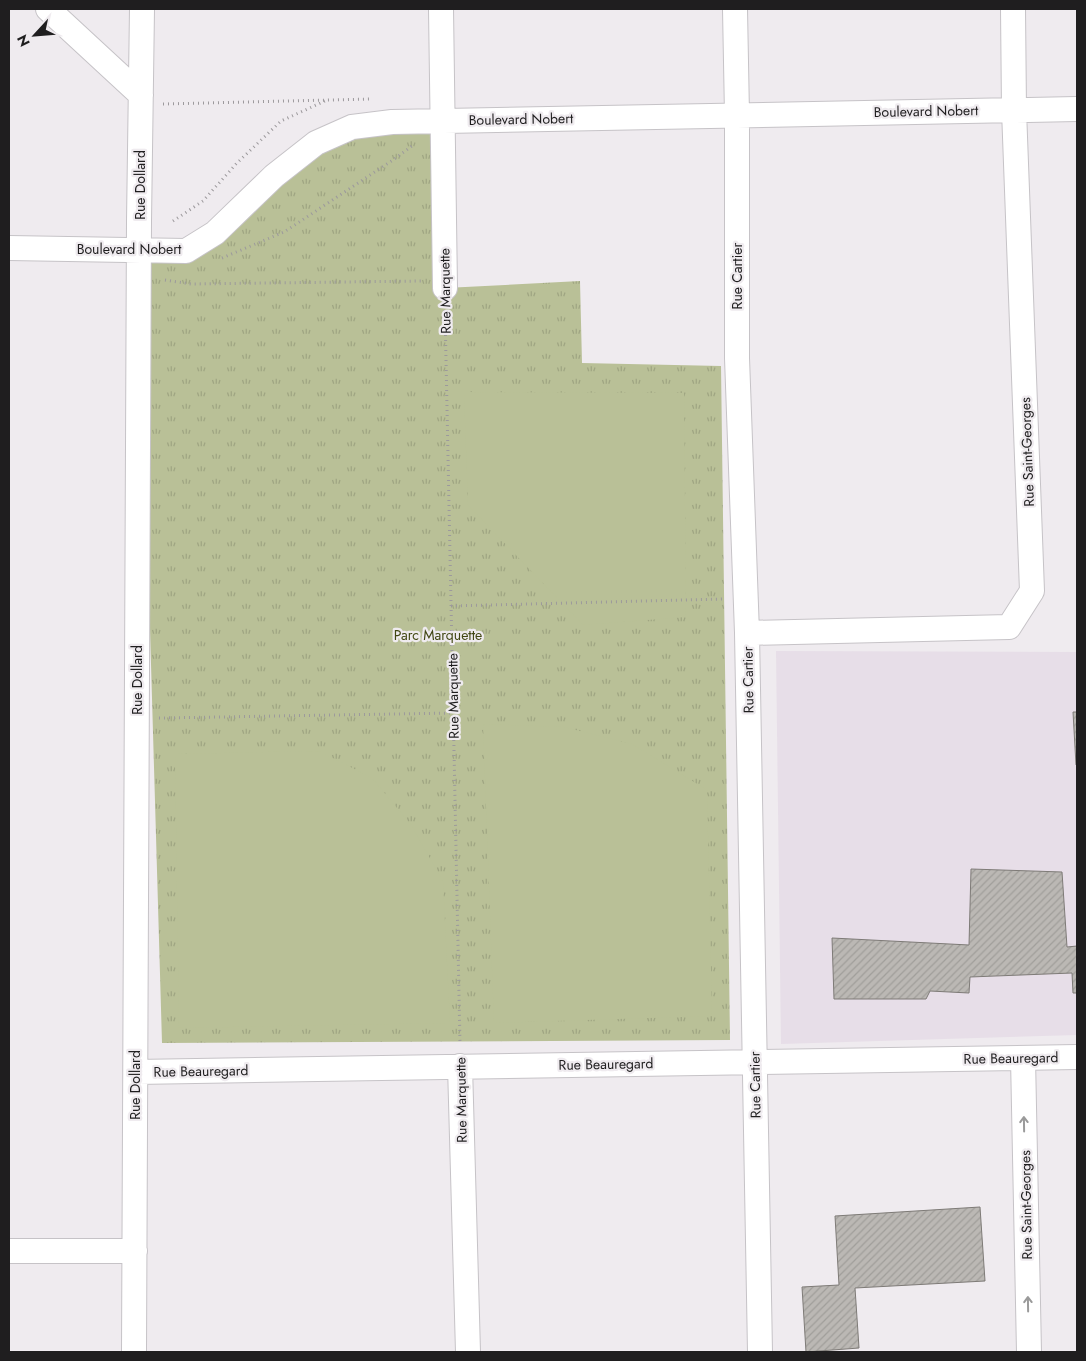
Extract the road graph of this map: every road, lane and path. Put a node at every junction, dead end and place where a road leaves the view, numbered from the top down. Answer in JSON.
{"nodes":[{"id":1,"x":48,"y":9,"type":"edge"},
{"id":2,"x":142,"y":9,"type":"edge"},
{"id":3,"x":441,"y":9,"type":"edge"},
{"id":4,"x":734,"y":9,"type":"edge"},
{"id":5,"x":1013,"y":9,"type":"edge"},
{"id":6,"x":141,"y":95,"type":"junction"},
{"id":7,"x":374,"y":99,"type":"dead end"},
{"id":8,"x":328,"y":100,"type":"junction"},
{"id":9,"x":163,"y":104,"type":"dead end"},
{"id":10,"x":1077,"y":109,"type":"edge"},
{"id":11,"x":1014,"y":110,"type":"junction"},
{"id":12,"x":737,"y":115,"type":"junction"},
{"id":13,"x":444,"y":120,"type":"junction"},
{"id":14,"x":174,"y":221,"type":"dead end"},
{"id":15,"x":9,"y":248,"type":"edge"},
{"id":16,"x":139,"y":250,"type":"junction"},
{"id":17,"x":166,"y":280,"type":"dead end"},
{"id":18,"x":445,"y":288,"type":"junction"},
{"id":19,"x":746,"y":599,"type":"junction"},
{"id":20,"x":451,"y":606,"type":"junction"},
{"id":21,"x":747,"y":633,"type":"junction"},
{"id":22,"x":453,"y":713,"type":"junction"},
{"id":23,"x":137,"y":718,"type":"junction"},
{"id":24,"x":1077,"y":1057,"type":"edge"},
{"id":25,"x":1023,"y":1058,"type":"junction"},
{"id":26,"x":754,"y":1062,"type":"junction"},
{"id":27,"x":460,"y":1066,"type":"junction"},
{"id":28,"x":136,"y":1072,"type":"junction"},
{"id":29,"x":9,"y":1251,"type":"edge"},
{"id":30,"x":135,"y":1252,"type":"junction"},
{"id":31,"x":134,"y":1352,"type":"edge"},
{"id":32,"x":468,"y":1352,"type":"edge"},
{"id":33,"x":760,"y":1352,"type":"edge"},
{"id":34,"x":1029,"y":1352,"type":"edge"}],
"edges":[{"from":1,"to":6,"type":"street"},
{"from":2,"to":6,"type":"street","name":"Rue Dollard"},
{"from":3,"to":13,"type":"street","name":"Rue Marquette"},
{"from":4,"to":12,"type":"street","name":"Rue Cartier"},
{"from":5,"to":11,"type":"street","name":"Rue Saint-Georges"},
{"from":6,"to":16,"type":"street","name":"Rue Dollard"},
{"from":7,"to":8,"type":"path"},
{"from":8,"to":9,"type":"path"},
{"from":8,"to":14,"type":"path"},
{"from":10,"to":11,"type":"street","name":"Boulevard Nobert"},
{"from":11,"to":12,"type":"street","name":"Boulevard Nobert"},
{"from":11,"to":21,"type":"street","name":"Rue Saint-Georges"},
{"from":12,"to":13,"type":"street","name":"Boulevard Nobert"},
{"from":12,"to":19,"type":"street","name":"Rue Cartier"},
{"from":13,"to":16,"type":"street","name":"Boulevard Nobert"},
{"from":13,"to":18,"type":"street","name":"Rue Marquette"},
{"from":15,"to":16,"type":"street","name":"Boulevard Nobert"},
{"from":16,"to":23,"type":"street","name":"Rue Dollard"},
{"from":17,"to":18,"type":"path"},
{"from":18,"to":20,"type":"path","name":"Rue Marquette"},
{"from":19,"to":20,"type":"path"},
{"from":19,"to":21,"type":"street","name":"Rue Cartier"},
{"from":20,"to":22,"type":"path","name":"Rue Marquette"},
{"from":21,"to":26,"type":"street","name":"Rue Cartier"},
{"from":22,"to":23,"type":"path"},
{"from":22,"to":27,"type":"path","name":"Rue Marquette"},
{"from":23,"to":28,"type":"street","name":"Rue Dollard"},
{"from":24,"to":25,"type":"street","name":"Rue Beauregard"},
{"from":25,"to":26,"type":"street","name":"Rue Beauregard"},
{"from":34,"to":25,"type":"street","name":"Rue Saint-Georges","one_way":true},
{"from":26,"to":27,"type":"street","name":"Rue Beauregard"},
{"from":26,"to":33,"type":"street","name":"Rue Cartier"},
{"from":27,"to":28,"type":"street","name":"Rue Beauregard"},
{"from":27,"to":32,"type":"street","name":"Rue Marquette"},
{"from":28,"to":30,"type":"street","name":"Rue Dollard"},
{"from":29,"to":30,"type":"street"},
{"from":30,"to":31,"type":"street","name":"Rue Dollard"}]}
